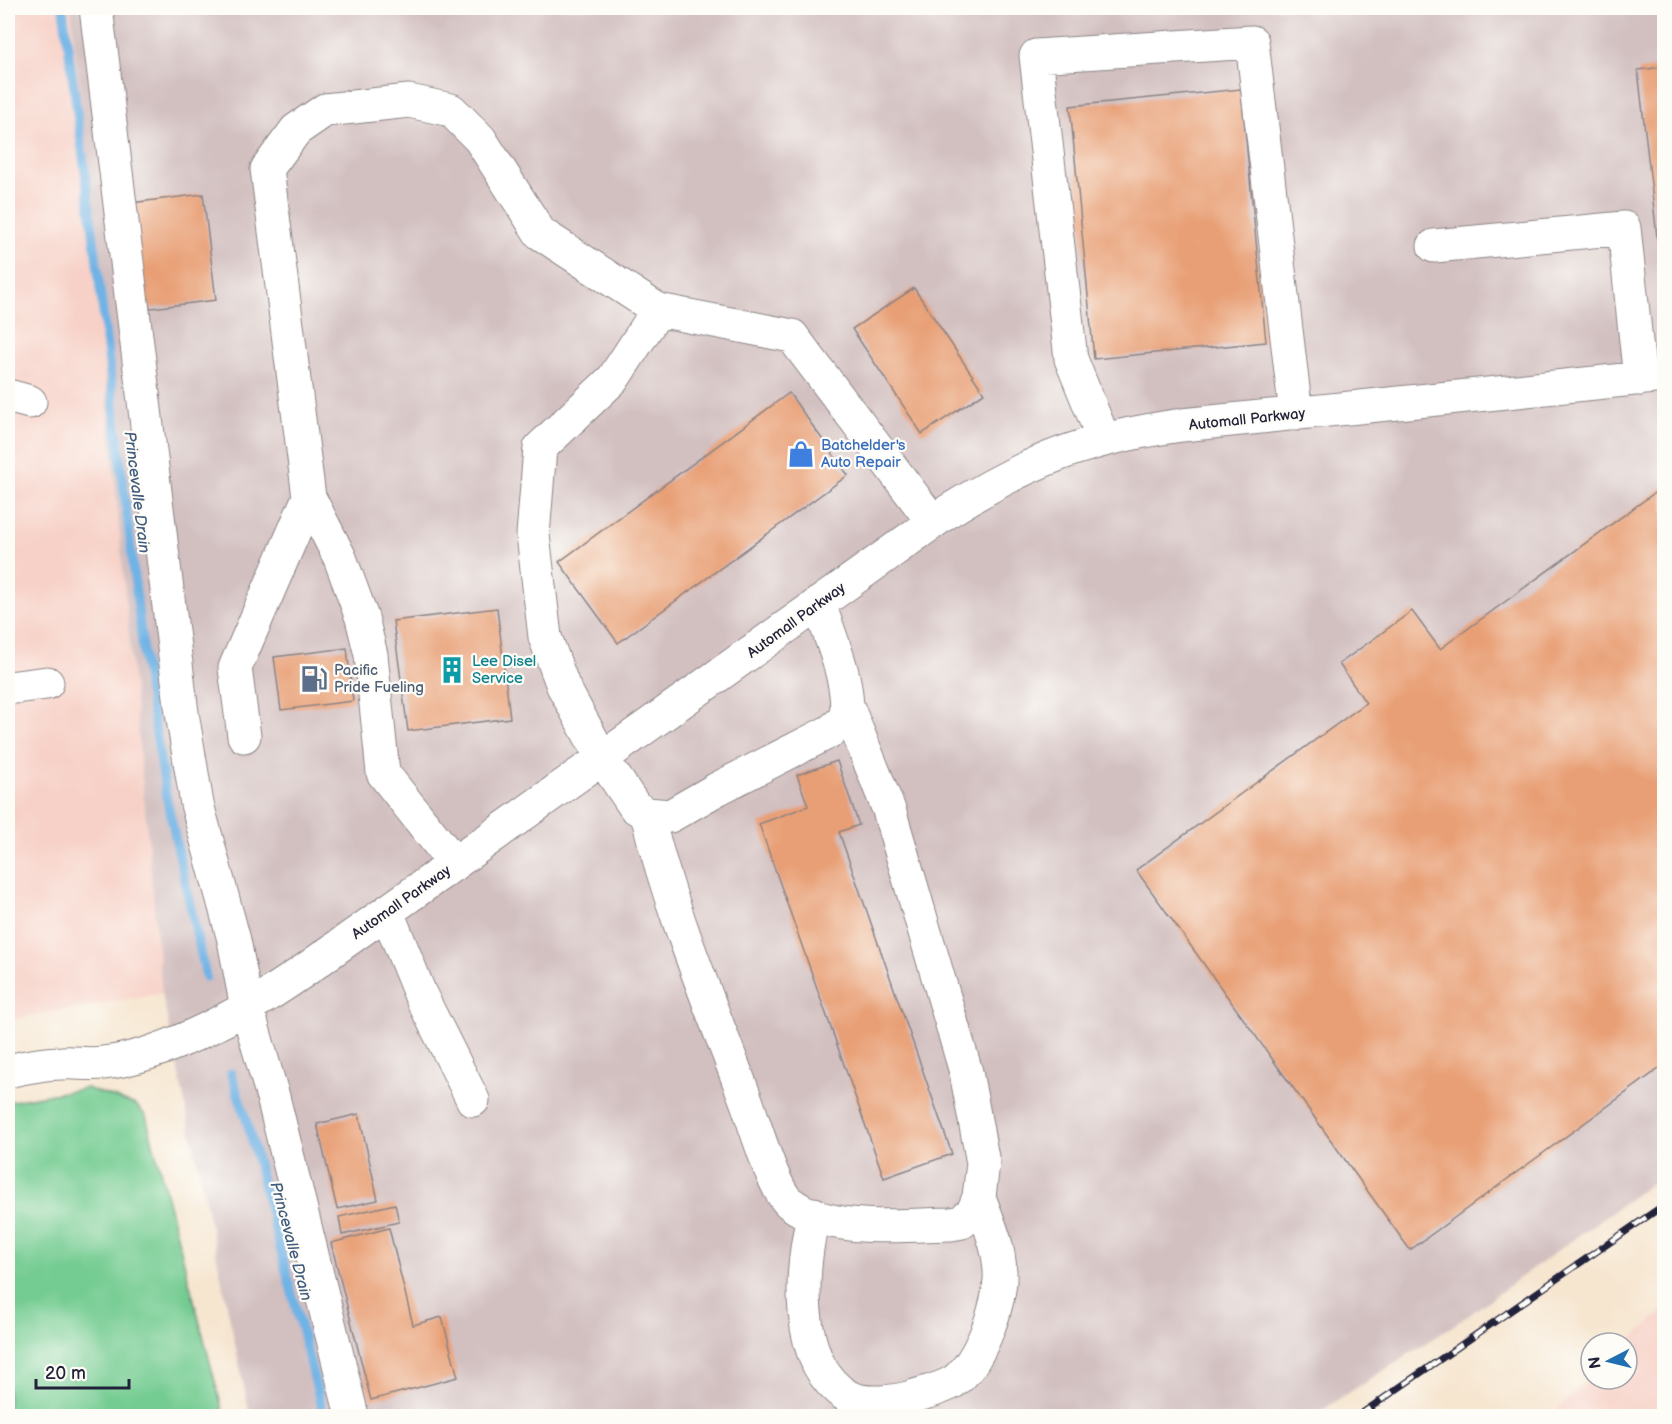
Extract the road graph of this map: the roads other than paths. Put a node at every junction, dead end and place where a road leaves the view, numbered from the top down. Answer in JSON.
{"nodes":[{"id":1,"x":96,"y":8,"type":"edge"},
{"id":2,"x":1434,"y":246,"type":"dead end"},
{"id":3,"x":658,"y":310,"type":"junction"},
{"id":4,"x":1652,"y":377,"type":"edge"},
{"id":5,"x":1296,"y":414,"type":"junction"},
{"id":6,"x":1103,"y":438,"type":"junction"},
{"id":7,"x":309,"y":497,"type":"junction"},
{"id":8,"x":933,"y":522,"type":"junction"},
{"id":9,"x":819,"y":603,"type":"junction"},
{"id":10,"x":47,"y":683,"type":"dead end"},
{"id":11,"x":8,"y":688,"type":"edge"},
{"id":12,"x":848,"y":708,"type":"junction"},
{"id":13,"x":244,"y":736,"type":"dead end"},
{"id":14,"x":602,"y":758,"type":"junction"},
{"id":15,"x":648,"y":814,"type":"junction"},
{"id":16,"x":455,"y":864,"type":"junction"},
{"id":17,"x":387,"y":912,"type":"junction"},
{"id":18,"x":247,"y":1008,"type":"junction"},
{"id":19,"x":8,"y":1071,"type":"edge"},
{"id":20,"x":473,"y":1100,"type":"dead end"},
{"id":21,"x":979,"y":1197,"type":"junction"},
{"id":22,"x":814,"y":1214,"type":"junction"},
{"id":23,"x":352,"y":1416,"type":"edge"}],
"edges":[{"from":1,"to":18,"type":"street"},
{"from":2,"to":4,"type":"street"},
{"from":3,"to":7,"type":"street"},
{"from":3,"to":8,"type":"street"},
{"from":3,"to":14,"type":"street"},
{"from":4,"to":5,"type":"street","name":"Automall Parkway"},
{"from":5,"to":6,"type":"street","name":"Automall Parkway"},
{"from":5,"to":6,"type":"street"},
{"from":6,"to":8,"type":"street","name":"Automall Parkway"},
{"from":7,"to":13,"type":"street"},
{"from":7,"to":16,"type":"street"},
{"from":8,"to":9,"type":"street","name":"Automall Parkway"},
{"from":9,"to":12,"type":"street"},
{"from":9,"to":14,"type":"street","name":"Automall Parkway"},
{"from":10,"to":11,"type":"street"},
{"from":12,"to":15,"type":"street"},
{"from":12,"to":21,"type":"street"},
{"from":14,"to":15,"type":"street"},
{"from":14,"to":16,"type":"street","name":"Automall Parkway"},
{"from":15,"to":22,"type":"street"},
{"from":16,"to":17,"type":"street","name":"Automall Parkway"},
{"from":17,"to":18,"type":"street","name":"Automall Parkway"},
{"from":17,"to":20,"type":"street"},
{"from":18,"to":19,"type":"street","name":"Automall Parkway"},
{"from":18,"to":23,"type":"street"},
{"from":21,"to":22,"type":"street"},
{"from":21,"to":22,"type":"street"}]}
